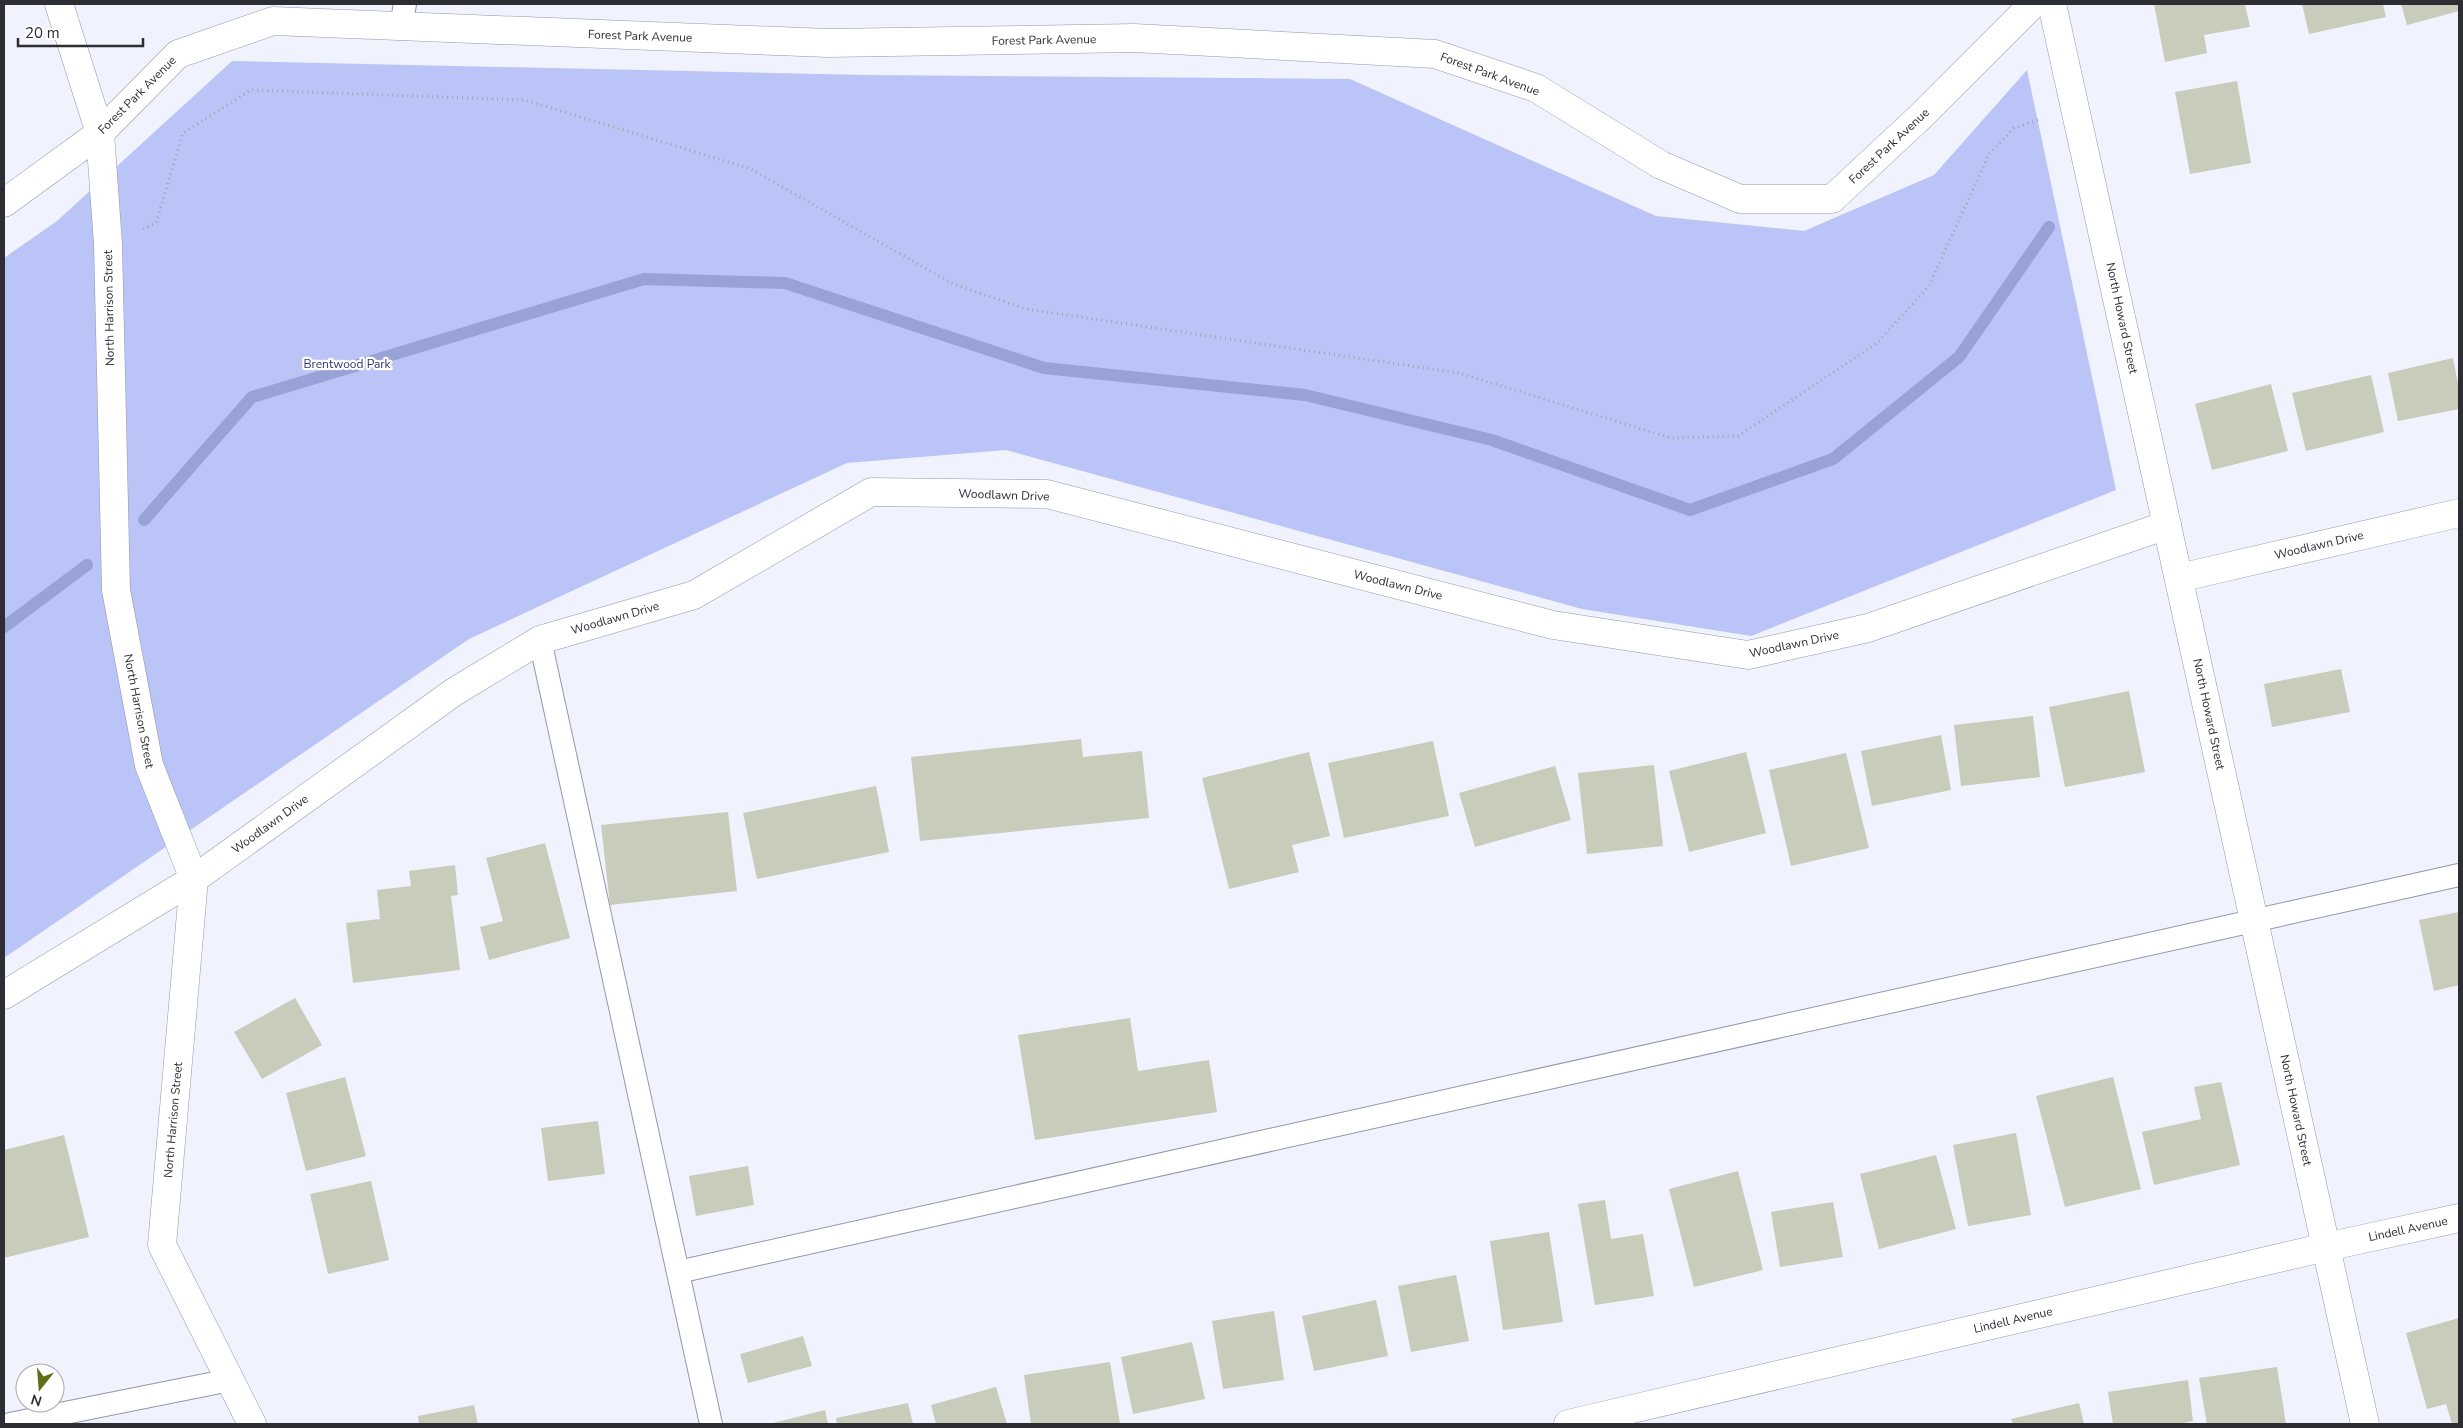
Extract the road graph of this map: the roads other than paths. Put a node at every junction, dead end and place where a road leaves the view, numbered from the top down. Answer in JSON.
{"nodes":[{"id":1,"x":59,"y":4,"type":"edge"},
{"id":2,"x":2033,"y":4,"type":"edge"},
{"id":3,"x":2052,"y":4,"type":"edge"},
{"id":4,"x":403,"y":15,"type":"edge"},
{"id":5,"x":100,"y":133,"type":"junction"},
{"id":6,"x":4,"y":203,"type":"edge"},
{"id":7,"x":2459,"y":513,"type":"edge"},
{"id":8,"x":2167,"y":525,"type":"junction"},
{"id":9,"x":2179,"y":578,"type":"junction"},
{"id":10,"x":540,"y":640,"type":"junction"},
{"id":11,"x":2459,"y":875,"type":"edge"},
{"id":12,"x":194,"y":879,"type":"junction"},
{"id":13,"x":2254,"y":920,"type":"junction"},
{"id":14,"x":4,"y":995,"type":"edge"},
{"id":15,"x":2459,"y":1218,"type":"edge"},
{"id":16,"x":2326,"y":1247,"type":"junction"},
{"id":17,"x":678,"y":1272,"type":"junction"},
{"id":18,"x":230,"y":1380,"type":"junction"},
{"id":19,"x":10,"y":1424,"type":"edge"},
{"id":20,"x":252,"y":1424,"type":"edge"},
{"id":21,"x":711,"y":1424,"type":"edge"},
{"id":22,"x":1568,"y":1424,"type":"edge"},
{"id":23,"x":2365,"y":1424,"type":"edge"}],
"edges":[{"from":1,"to":5,"type":"street","name":"North Harrison Street"},
{"from":2,"to":4,"type":"street","name":"Forest Park Avenue"},
{"from":3,"to":8,"type":"street","name":"North Howard Street"},
{"from":4,"to":5,"type":"street","name":"Forest Park Avenue"},
{"from":5,"to":6,"type":"street","name":"Forest Park Avenue"},
{"from":5,"to":12,"type":"street","name":"North Harrison Street"},
{"from":7,"to":9,"type":"street","name":"Woodlawn Drive"},
{"from":8,"to":9,"type":"street","name":"North Howard Street"},
{"from":8,"to":10,"type":"street","name":"Woodlawn Drive"},
{"from":9,"to":13,"type":"street","name":"North Howard Street"},
{"from":10,"to":12,"type":"street","name":"Woodlawn Drive"},
{"from":10,"to":17,"type":"lane"},
{"from":11,"to":13,"type":"lane"},
{"from":12,"to":14,"type":"street","name":"Woodlawn Drive"},
{"from":12,"to":18,"type":"street","name":"North Harrison Street"},
{"from":13,"to":16,"type":"street","name":"North Howard Street"},
{"from":13,"to":17,"type":"lane"},
{"from":15,"to":16,"type":"street","name":"Lindell Avenue"},
{"from":16,"to":22,"type":"street","name":"Lindell Avenue"},
{"from":16,"to":23,"type":"street","name":"North Howard Street"},
{"from":17,"to":21,"type":"lane"},
{"from":18,"to":19,"type":"lane"},
{"from":18,"to":20,"type":"street","name":"North Harrison Street"}]}
